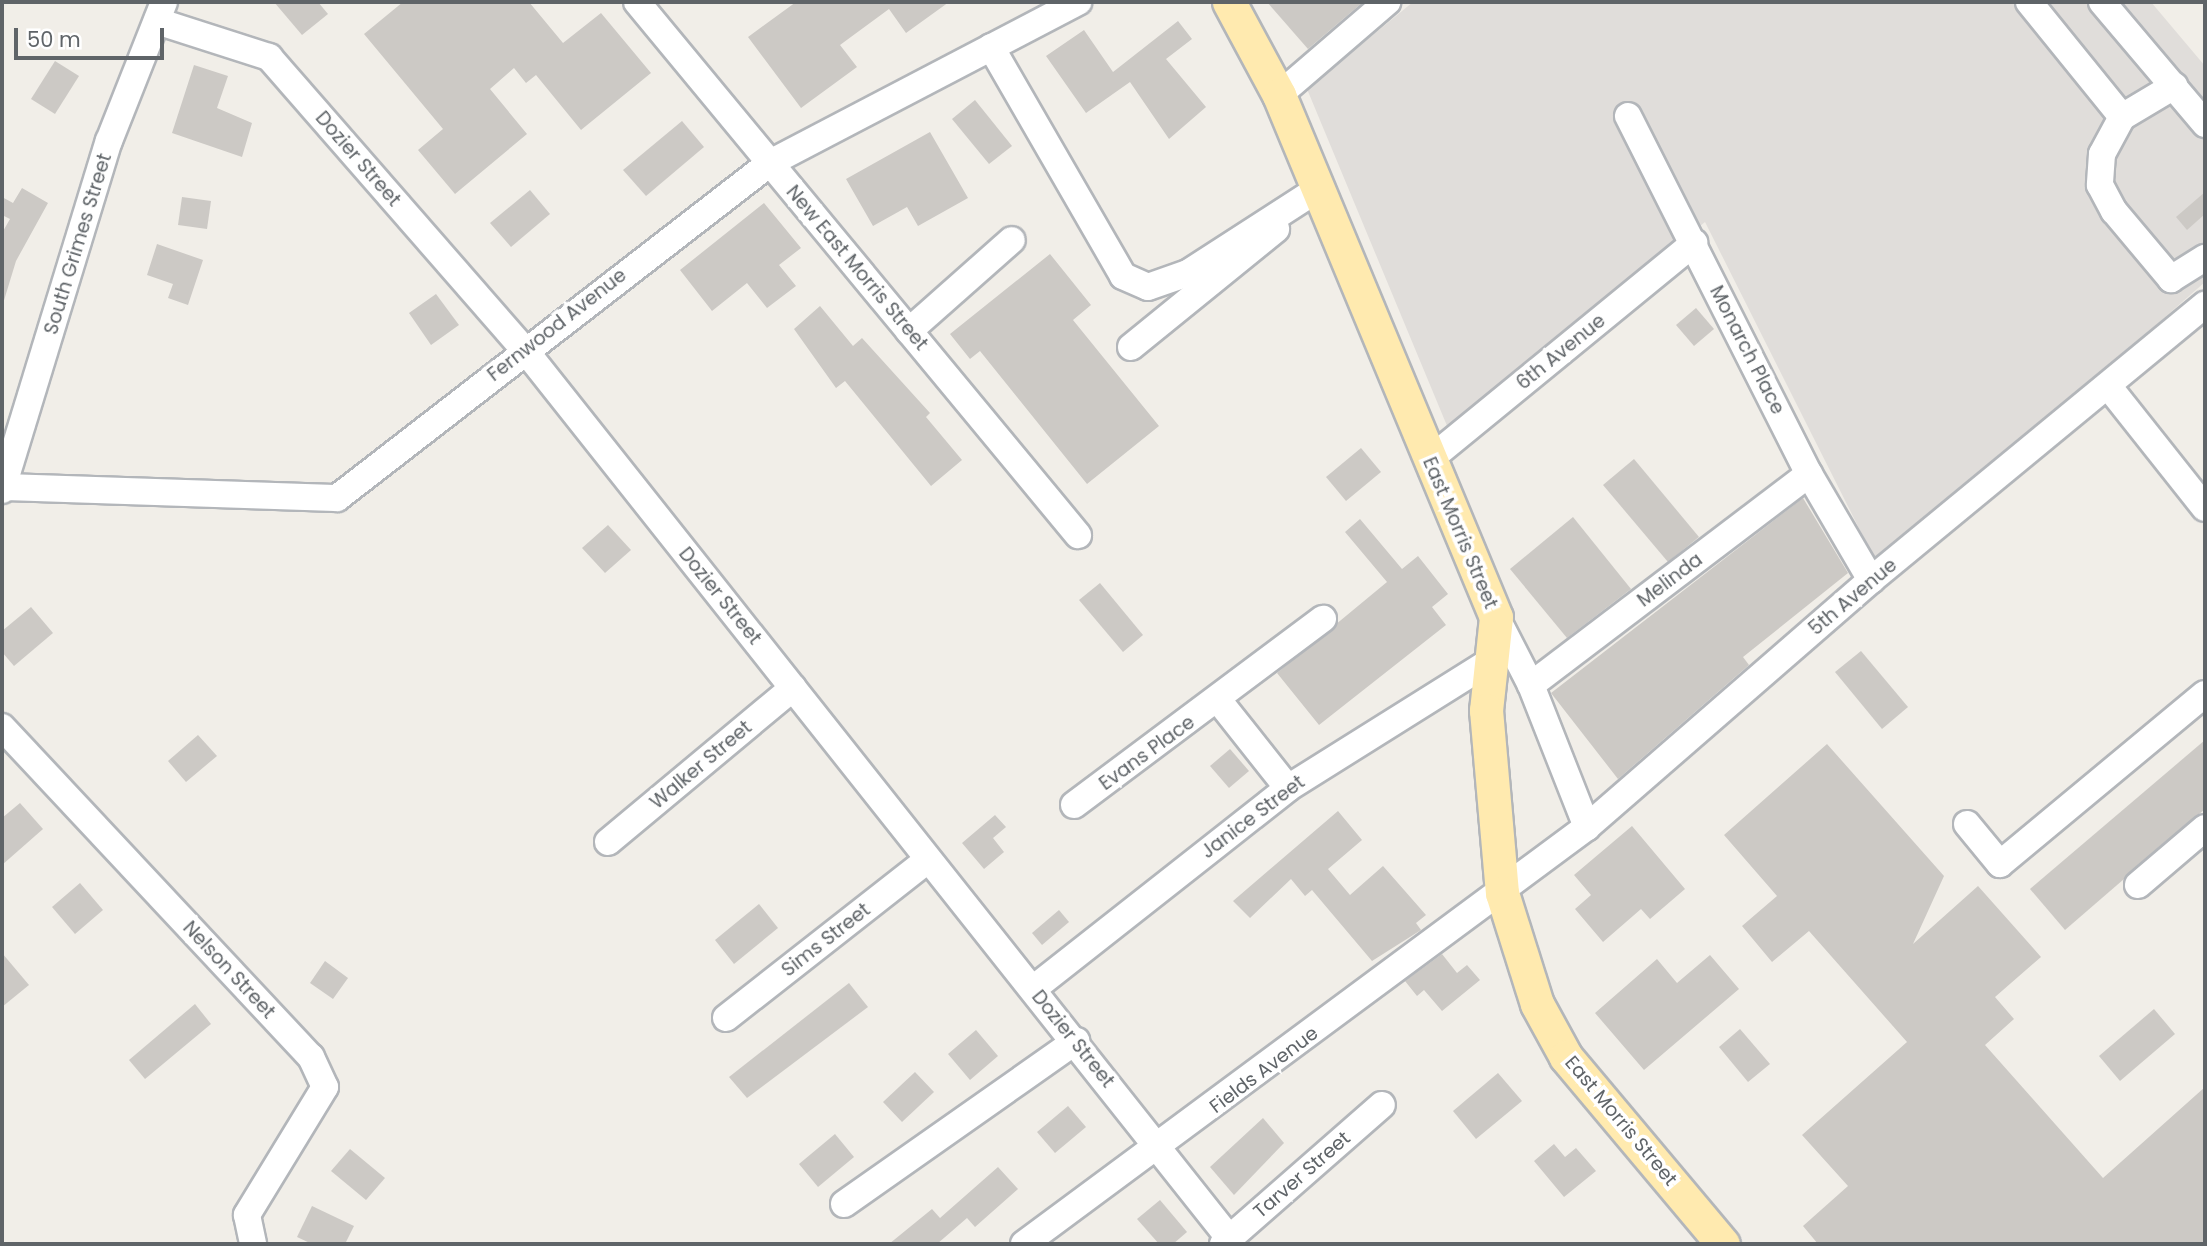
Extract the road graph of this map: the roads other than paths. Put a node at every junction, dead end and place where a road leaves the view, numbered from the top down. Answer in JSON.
{"nodes":[{"id":1,"x":637,"y":2,"type":"edge"},
{"id":2,"x":1078,"y":2,"type":"edge"},
{"id":3,"x":1229,"y":2,"type":"edge"},
{"id":4,"x":1388,"y":2,"type":"edge"},
{"id":5,"x":2029,"y":2,"type":"edge"},
{"id":6,"x":2102,"y":2,"type":"edge"},
{"id":7,"x":161,"y":11,"type":"edge"},
{"id":8,"x":991,"y":47,"type":"junction"},
{"id":9,"x":2174,"y":86,"type":"junction"},
{"id":10,"x":1279,"y":95,"type":"junction"},
{"id":11,"x":1628,"y":116,"type":"dead end"},
{"id":12,"x":2122,"y":117,"type":"junction"},
{"id":13,"x":2205,"y":124,"type":"edge"},
{"id":14,"x":770,"y":163,"type":"junction"},
{"id":15,"x":1318,"y":189,"type":"junction"},
{"id":16,"x":1281,"y":218,"type":"junction"},
{"id":17,"x":1012,"y":240,"type":"dead end"},
{"id":18,"x":1694,"y":243,"type":"junction"},
{"id":19,"x":2205,"y":258,"type":"edge"},
{"id":20,"x":2205,"y":305,"type":"edge"},
{"id":21,"x":909,"y":331,"type":"junction"},
{"id":22,"x":1131,"y":347,"type":"dead end"},
{"id":23,"x":524,"y":349,"type":"junction"},
{"id":24,"x":2109,"y":387,"type":"junction"},
{"id":25,"x":1429,"y":460,"type":"junction"},
{"id":26,"x":1809,"y":474,"type":"junction"},
{"id":27,"x":2,"y":489,"type":"edge"},
{"id":28,"x":2205,"y":508,"type":"edge"},
{"id":29,"x":1078,"y":535,"type":"dead end"},
{"id":30,"x":1871,"y":580,"type":"junction"},
{"id":31,"x":1496,"y":617,"type":"junction"},
{"id":32,"x":1322,"y":620,"type":"dead end"},
{"id":33,"x":1486,"y":664,"type":"junction"},
{"id":34,"x":1531,"y":685,"type":"junction"},
{"id":35,"x":793,"y":688,"type":"junction"},
{"id":36,"x":2205,"y":694,"type":"edge"},
{"id":37,"x":1219,"y":701,"type":"junction"},
{"id":38,"x":2,"y":727,"type":"edge"},
{"id":39,"x":1288,"y":789,"type":"junction"},
{"id":40,"x":1074,"y":805,"type":"dead end"},
{"id":41,"x":1967,"y":824,"type":"dead end"},
{"id":42,"x":1587,"y":827,"type":"junction"},
{"id":43,"x":2205,"y":828,"type":"edge"},
{"id":44,"x":608,"y":842,"type":"dead end"},
{"id":45,"x":926,"y":861,"type":"junction"},
{"id":46,"x":2138,"y":885,"type":"dead end"},
{"id":47,"x":1503,"y":893,"type":"junction"},
{"id":48,"x":1033,"y":989,"type":"junction"},
{"id":49,"x":726,"y":1018,"type":"dead end"},
{"id":50,"x":1076,"y":1041,"type":"junction"},
{"id":51,"x":1382,"y":1105,"type":"dead end"},
{"id":52,"x":1159,"y":1148,"type":"junction"},
{"id":53,"x":844,"y":1204,"type":"dead end"},
{"id":54,"x":1226,"y":1241,"type":"edge"},
{"id":55,"x":253,"y":1244,"type":"edge"},
{"id":56,"x":1024,"y":1244,"type":"edge"},
{"id":57,"x":1723,"y":1244,"type":"edge"}],
"edges":[{"from":1,"to":14,"type":"street","name":"New East Morris Street"},
{"from":2,"to":8,"type":"street","name":"Fernwood Avenue"},
{"from":3,"to":10,"type":"main road","name":"East Morris Street"},
{"from":4,"to":10,"type":"street"},
{"from":5,"to":12,"type":"street"},
{"from":6,"to":9,"type":"street"},
{"from":7,"to":23,"type":"street","name":"Dozier Street"},
{"from":7,"to":27,"type":"street","name":"South Grimes Street"},
{"from":8,"to":14,"type":"street","name":"Fernwood Avenue"},
{"from":8,"to":16,"type":"street"},
{"from":9,"to":12,"type":"street"},
{"from":9,"to":13,"type":"street"},
{"from":10,"to":15,"type":"main road","name":"East Morris Street"},
{"from":11,"to":18,"type":"street","name":"Monarch Place"},
{"from":12,"to":19,"type":"street"},
{"from":14,"to":21,"type":"street","name":"New East Morris Street"},
{"from":14,"to":23,"type":"street","name":"Fernwood Avenue"},
{"from":15,"to":16,"type":"street"},
{"from":15,"to":25,"type":"main road","name":"East Morris Street"},
{"from":16,"to":22,"type":"street"},
{"from":17,"to":21,"type":"street"},
{"from":18,"to":25,"type":"street","name":"6th Avenue"},
{"from":18,"to":26,"type":"street","name":"Monarch Place"},
{"from":20,"to":24,"type":"street","name":"5th Avenue"},
{"from":21,"to":29,"type":"street","name":"New East Morris Street"},
{"from":23,"to":27,"type":"street","name":"Fernwood Avenue"},
{"from":23,"to":35,"type":"street","name":"Dozier Street"},
{"from":24,"to":28,"type":"street"},
{"from":24,"to":30,"type":"street","name":"5th Avenue"},
{"from":25,"to":31,"type":"main road","name":"East Morris Street"},
{"from":26,"to":30,"type":"street","name":"Monarch Place"},
{"from":26,"to":34,"type":"street","name":"Melinda"},
{"from":30,"to":42,"type":"street","name":"5th Avenue"},
{"from":31,"to":33,"type":"main road","name":"East Morris Street"},
{"from":31,"to":34,"type":"street"},
{"from":32,"to":37,"type":"street","name":"Evans Place"},
{"from":33,"to":39,"type":"street","name":"Janice Street"},
{"from":33,"to":47,"type":"main road","name":"East Morris Street"},
{"from":34,"to":42,"type":"street"},
{"from":35,"to":44,"type":"street","name":"Walker Street"},
{"from":35,"to":45,"type":"street","name":"Dozier Street"},
{"from":36,"to":41,"type":"street"},
{"from":37,"to":39,"type":"street"},
{"from":37,"to":40,"type":"street","name":"Evans Place"},
{"from":38,"to":55,"type":"street","name":"Nelson Street"},
{"from":39,"to":48,"type":"street","name":"Janice Street"},
{"from":42,"to":47,"type":"street","name":"5th Avenue"},
{"from":43,"to":46,"type":"street"},
{"from":45,"to":48,"type":"street","name":"Dozier Street"},
{"from":45,"to":49,"type":"street","name":"Sims Street"},
{"from":47,"to":52,"type":"street","name":"Fields Avenue"},
{"from":47,"to":57,"type":"main road","name":"East Morris Street"},
{"from":48,"to":50,"type":"street","name":"Dozier Street"},
{"from":50,"to":52,"type":"street","name":"Dozier Street"},
{"from":50,"to":53,"type":"street"},
{"from":51,"to":54,"type":"street","name":"Tarver Street"},
{"from":52,"to":54,"type":"street","name":"Dozier Street"},
{"from":52,"to":56,"type":"street","name":"Fields Avenue"}]}
